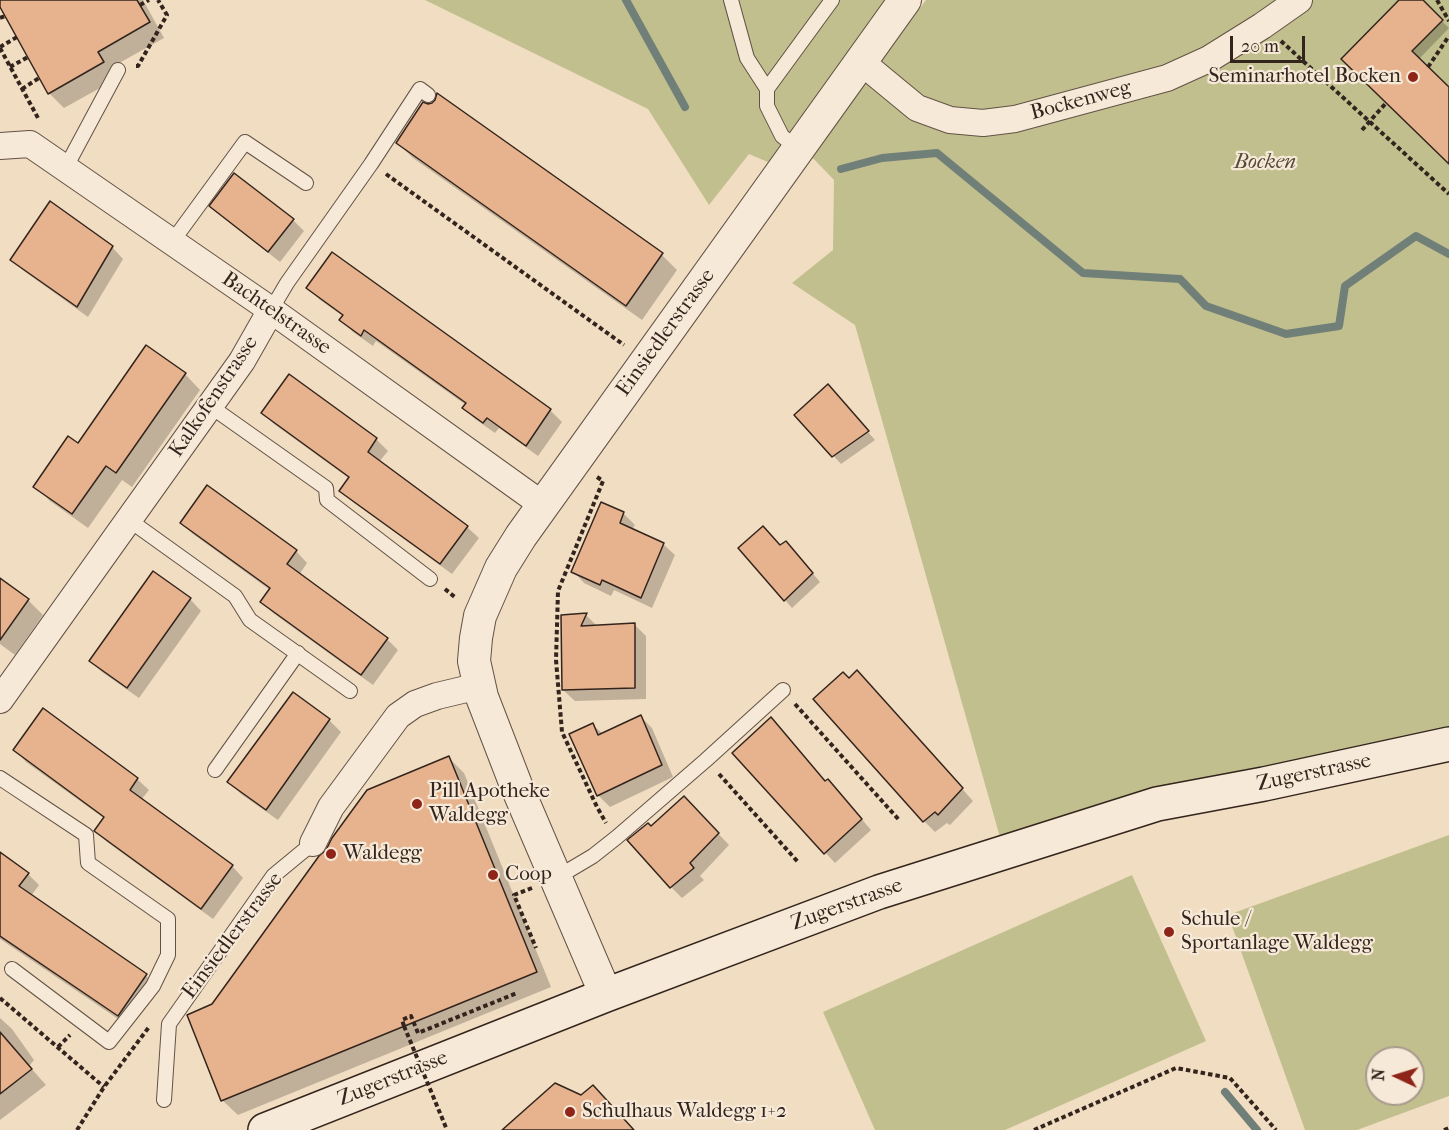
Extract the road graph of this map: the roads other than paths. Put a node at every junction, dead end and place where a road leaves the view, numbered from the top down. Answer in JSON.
{"nodes":[{"id":1,"x":731,"y":0,"type":"edge"},
{"id":2,"x":832,"y":0,"type":"edge"},
{"id":3,"x":905,"y":0,"type":"edge"},
{"id":4,"x":1299,"y":0,"type":"edge"},
{"id":5,"x":861,"y":61,"type":"junction"},
{"id":6,"x":118,"y":70,"type":"road end"},
{"id":7,"x":767,"y":89,"type":"junction"},
{"id":8,"x":424,"y":92,"type":"dead end"},
{"id":9,"x":0,"y":146,"type":"edge"},
{"id":10,"x":798,"y":149,"type":"junction"},
{"id":11,"x":65,"y":169,"type":"junction"},
{"id":12,"x":306,"y":183,"type":"dead end"},
{"id":13,"x":172,"y":242,"type":"junction"},
{"id":14,"x":271,"y":310,"type":"junction"},
{"id":15,"x":210,"y":406,"type":"junction"},
{"id":16,"x":543,"y":505,"type":"junction"},
{"id":17,"x":129,"y":520,"type":"junction"},
{"id":18,"x":430,"y":579,"type":"dead end"},
{"id":19,"x":298,"y":653,"type":"junction"},
{"id":20,"x":4,"y":686,"type":"edge"},
{"id":21,"x":479,"y":686,"type":"junction"},
{"id":22,"x":783,"y":690,"type":"road end"},
{"id":23,"x":350,"y":691,"type":"dead end"},
{"id":24,"x":1449,"y":744,"type":"edge"},
{"id":25,"x":215,"y":770,"type":"dead end"},
{"id":26,"x":0,"y":778,"type":"edge"},
{"id":27,"x":313,"y":843,"type":"joint"},
{"id":28,"x":556,"y":878,"type":"junction"},
{"id":29,"x":12,"y":969,"type":"dead end"},
{"id":30,"x":606,"y":995,"type":"junction"},
{"id":31,"x":164,"y":1100,"type":"dead end"},
{"id":32,"x":265,"y":1130,"type":"edge"}],
"edges":[{"from":1,"to":7,"type":"lane"},
{"from":2,"to":7,"type":"lane"},
{"from":3,"to":5,"type":"street","name":"Einsiedlerstrasse"},
{"from":4,"to":5,"type":"street","name":"Bockenweg"},
{"from":5,"to":10,"type":"street","name":"Einsiedlerstrasse"},
{"from":6,"to":11,"type":"lane"},
{"from":7,"to":10,"type":"lane"},
{"from":8,"to":14,"type":"lane","name":"Kalkofenstrasse"},
{"from":9,"to":11,"type":"street","name":"Bachtelstrasse"},
{"from":10,"to":16,"type":"street","name":"Einsiedlerstrasse"},
{"from":11,"to":13,"type":"street","name":"Bachtelstrasse"},
{"from":12,"to":13,"type":"lane"},
{"from":13,"to":14,"type":"street","name":"Bachtelstrasse"},
{"from":14,"to":15,"type":"street","name":"Kalkofenstrasse"},
{"from":14,"to":16,"type":"street","name":"Bachtelstrasse"},
{"from":15,"to":17,"type":"street","name":"Kalkofenstrasse"},
{"from":15,"to":18,"type":"lane"},
{"from":16,"to":21,"type":"street","name":"Einsiedlerstrasse"},
{"from":17,"to":19,"type":"lane"},
{"from":17,"to":20,"type":"street","name":"Kalkofenstrasse"},
{"from":19,"to":23,"type":"lane"},
{"from":19,"to":25,"type":"lane"},
{"from":21,"to":27,"type":"street","name":"Einsiedlerstrasse"},
{"from":21,"to":28,"type":"street","name":"Einsiedlerstrasse"},
{"from":22,"to":28,"type":"lane"},
{"from":24,"to":30,"type":"main road","name":"Zugerstrasse"},
{"from":26,"to":29,"type":"lane"},
{"from":27,"to":31,"type":"lane","name":"Einsiedlerstrasse"},
{"from":28,"to":30,"type":"street","name":"Einsiedlerstrasse"},
{"from":30,"to":32,"type":"main road","name":"Zugerstrasse"}]}
